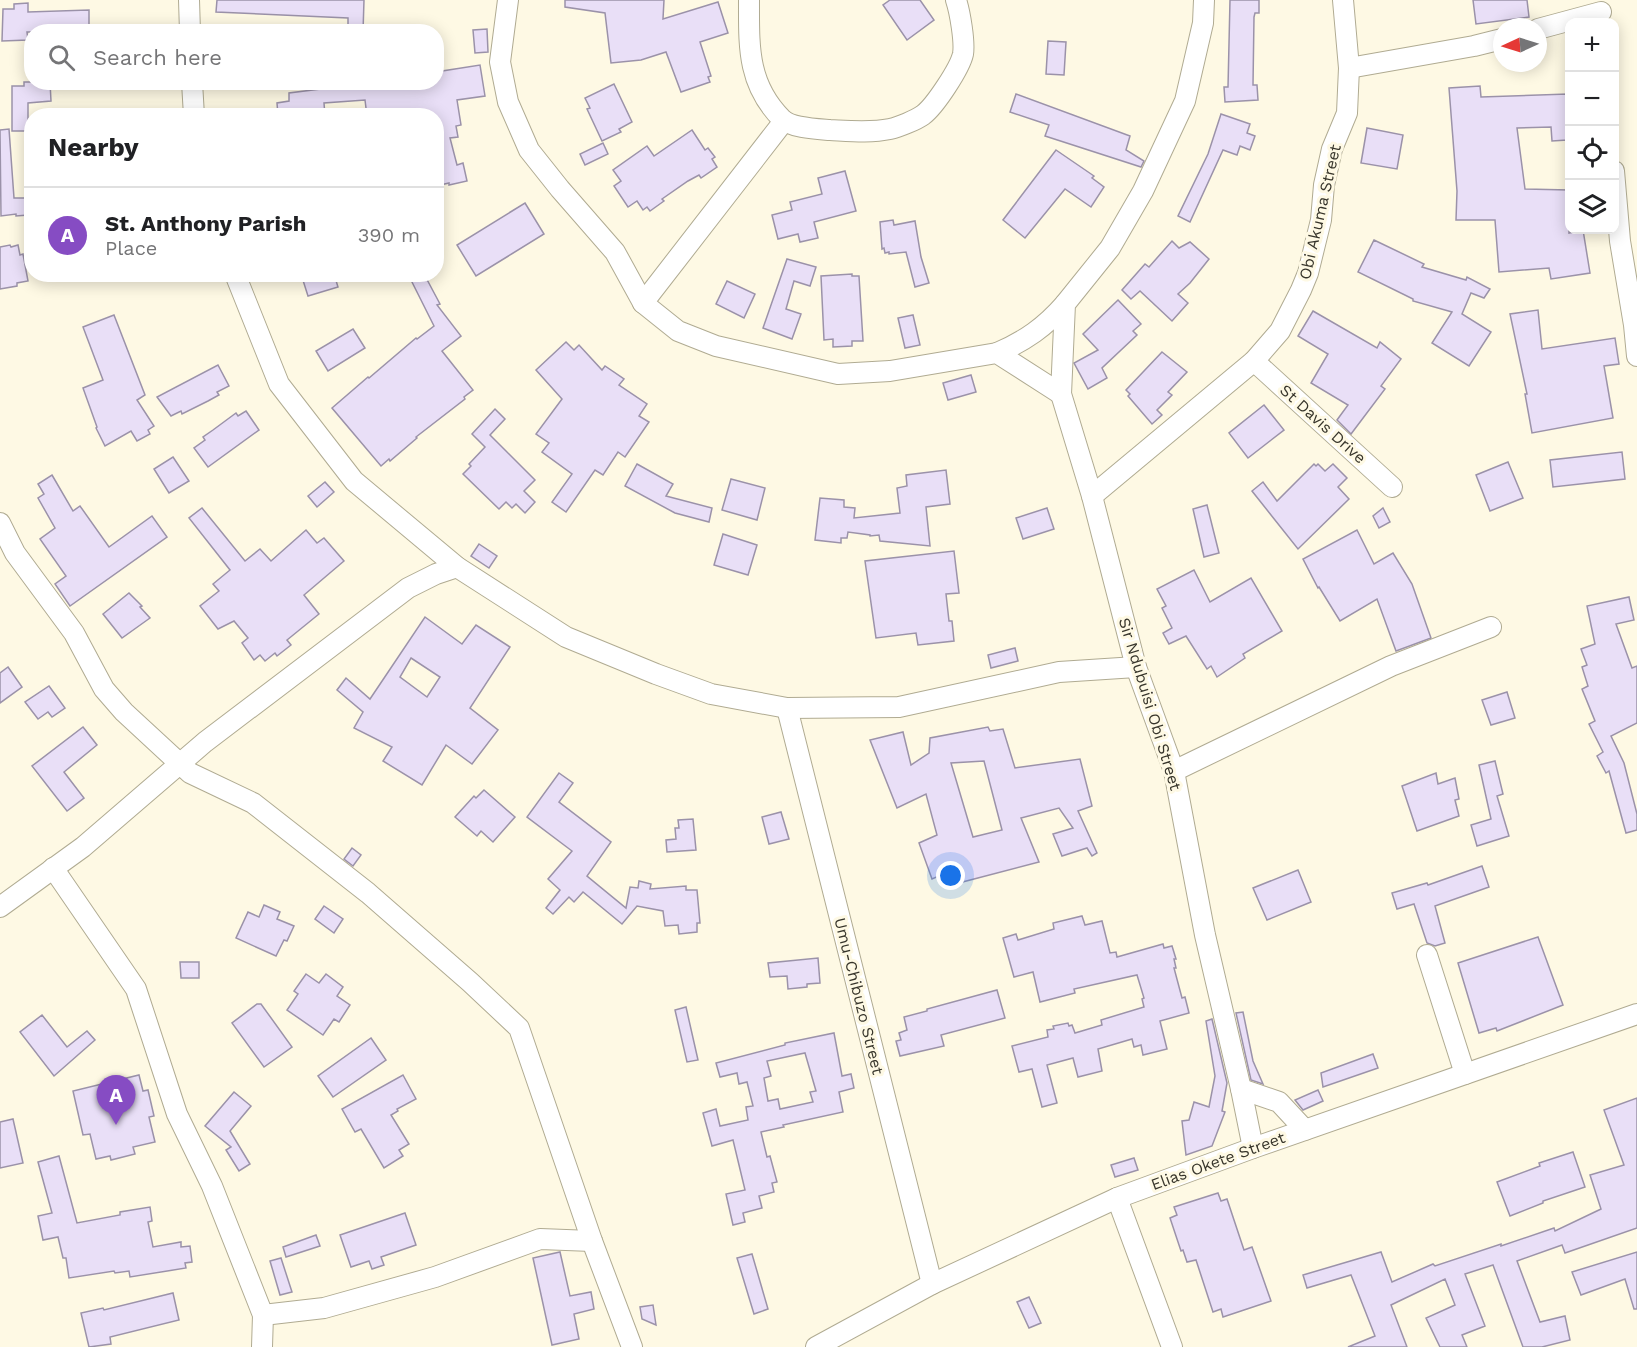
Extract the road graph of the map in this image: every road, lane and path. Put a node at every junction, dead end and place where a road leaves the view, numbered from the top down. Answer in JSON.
{"nodes":[{"id":1,"x":189,"y":0,"type":"edge"},
{"id":2,"x":508,"y":0,"type":"edge"},
{"id":3,"x":749,"y":0,"type":"edge"},
{"id":4,"x":956,"y":0,"type":"edge"},
{"id":5,"x":1204,"y":0,"type":"edge"},
{"id":6,"x":1343,"y":0,"type":"edge"},
{"id":7,"x":1601,"y":12,"type":"edge"},
{"id":8,"x":190,"y":24,"type":"edge"},
{"id":9,"x":1547,"y":27,"type":"edge"},
{"id":10,"x":1493,"y":41,"type":"edge"},
{"id":11,"x":1349,"y":68,"type":"junction"},
{"id":12,"x":192,"y":90,"type":"edge"},
{"id":13,"x":194,"y":108,"type":"edge"},
{"id":14,"x":784,"y":121,"type":"junction"},
{"id":15,"x":1615,"y":180,"type":"edge"},
{"id":16,"x":238,"y":282,"type":"edge"},
{"id":17,"x":643,"y":303,"type":"junction"},
{"id":18,"x":1065,"y":304,"type":"junction"},
{"id":19,"x":997,"y":353,"type":"junction"},
{"id":20,"x":1637,"y":356,"type":"edge"},
{"id":21,"x":1254,"y":361,"type":"junction"},
{"id":22,"x":1061,"y":393,"type":"junction"},
{"id":23,"x":1392,"y":487,"type":"dead end"},
{"id":24,"x":1092,"y":495,"type":"junction"},
{"id":25,"x":0,"y":523,"type":"edge"},
{"id":26,"x":457,"y":567,"type":"junction"},
{"id":27,"x":1491,"y":627,"type":"dead end"},
{"id":28,"x":1136,"y":667,"type":"junction"},
{"id":29,"x":787,"y":708,"type":"junction"},
{"id":30,"x":179,"y":764,"type":"junction"},
{"id":31,"x":1174,"y":771,"type":"junction"},
{"id":32,"x":53,"y":868,"type":"junction"},
{"id":33,"x":0,"y":908,"type":"edge"},
{"id":34,"x":1427,"y":955,"type":"dead end"},
{"id":35,"x":1637,"y":1014,"type":"edge"},
{"id":36,"x":1465,"y":1074,"type":"junction"},
{"id":37,"x":1241,"y":1089,"type":"junction"},
{"id":38,"x":1305,"y":1130,"type":"junction"},
{"id":39,"x":1252,"y":1148,"type":"junction"},
{"id":40,"x":1117,"y":1198,"type":"junction"},
{"id":41,"x":592,"y":1241,"type":"junction"},
{"id":42,"x":932,"y":1284,"type":"junction"},
{"id":43,"x":263,"y":1315,"type":"junction"},
{"id":44,"x":262,"y":1347,"type":"edge"},
{"id":45,"x":633,"y":1347,"type":"edge"},
{"id":46,"x":816,"y":1347,"type":"edge"},
{"id":47,"x":1172,"y":1347,"type":"edge"}],
"edges":[{"from":1,"to":8,"type":"street"},
{"from":2,"to":17,"type":"street"},
{"from":3,"to":14,"type":"street"},
{"from":4,"to":14,"type":"street"},
{"from":5,"to":18,"type":"street"},
{"from":6,"to":11,"type":"street","name":"Obi Akuma Street"},
{"from":7,"to":9,"type":"street"},
{"from":10,"to":11,"type":"street"},
{"from":11,"to":21,"type":"street","name":"Obi Akuma Street"},
{"from":12,"to":13,"type":"street"},
{"from":14,"to":17,"type":"street"},
{"from":15,"to":20,"type":"street"},
{"from":16,"to":26,"type":"street"},
{"from":17,"to":19,"type":"street"},
{"from":18,"to":19,"type":"street"},
{"from":18,"to":22,"type":"street","name":"Sir Ndubuisi Obi Street"},
{"from":19,"to":22,"type":"street"},
{"from":21,"to":23,"type":"street","name":"St Davis Drive"},
{"from":21,"to":24,"type":"street","name":"Obi Akuma Street"},
{"from":22,"to":24,"type":"street","name":"Sir Ndubuisi Obi Street"},
{"from":24,"to":28,"type":"street","name":"Sir Ndubuisi Obi Street"},
{"from":25,"to":30,"type":"street"},
{"from":26,"to":29,"type":"street"},
{"from":26,"to":30,"type":"street"},
{"from":27,"to":31,"type":"street"},
{"from":28,"to":29,"type":"street"},
{"from":28,"to":31,"type":"street","name":"Sir Ndubuisi Obi Street"},
{"from":29,"to":42,"type":"street","name":"Umu-Chibuzo Street"},
{"from":30,"to":32,"type":"street"},
{"from":30,"to":41,"type":"street"},
{"from":31,"to":37,"type":"street","name":"Sir Ndubuisi Obi Street"},
{"from":32,"to":33,"type":"street"},
{"from":32,"to":43,"type":"street"},
{"from":34,"to":36,"type":"street"},
{"from":35,"to":36,"type":"street","name":"Elias Okete Street"},
{"from":36,"to":38,"type":"street","name":"Elias Okete Street"},
{"from":37,"to":38,"type":"street"},
{"from":37,"to":39,"type":"street","name":"Sir Ndubuisi Obi Street"},
{"from":38,"to":39,"type":"street","name":"Elias Okete Street"},
{"from":39,"to":40,"type":"street","name":"Elias Okete Street"},
{"from":40,"to":42,"type":"street","name":"Elias Okete Street"},
{"from":40,"to":47,"type":"street"},
{"from":41,"to":43,"type":"street"},
{"from":41,"to":45,"type":"street"},
{"from":42,"to":46,"type":"street","name":"Elias Okete Street"},
{"from":43,"to":44,"type":"street"}]}
